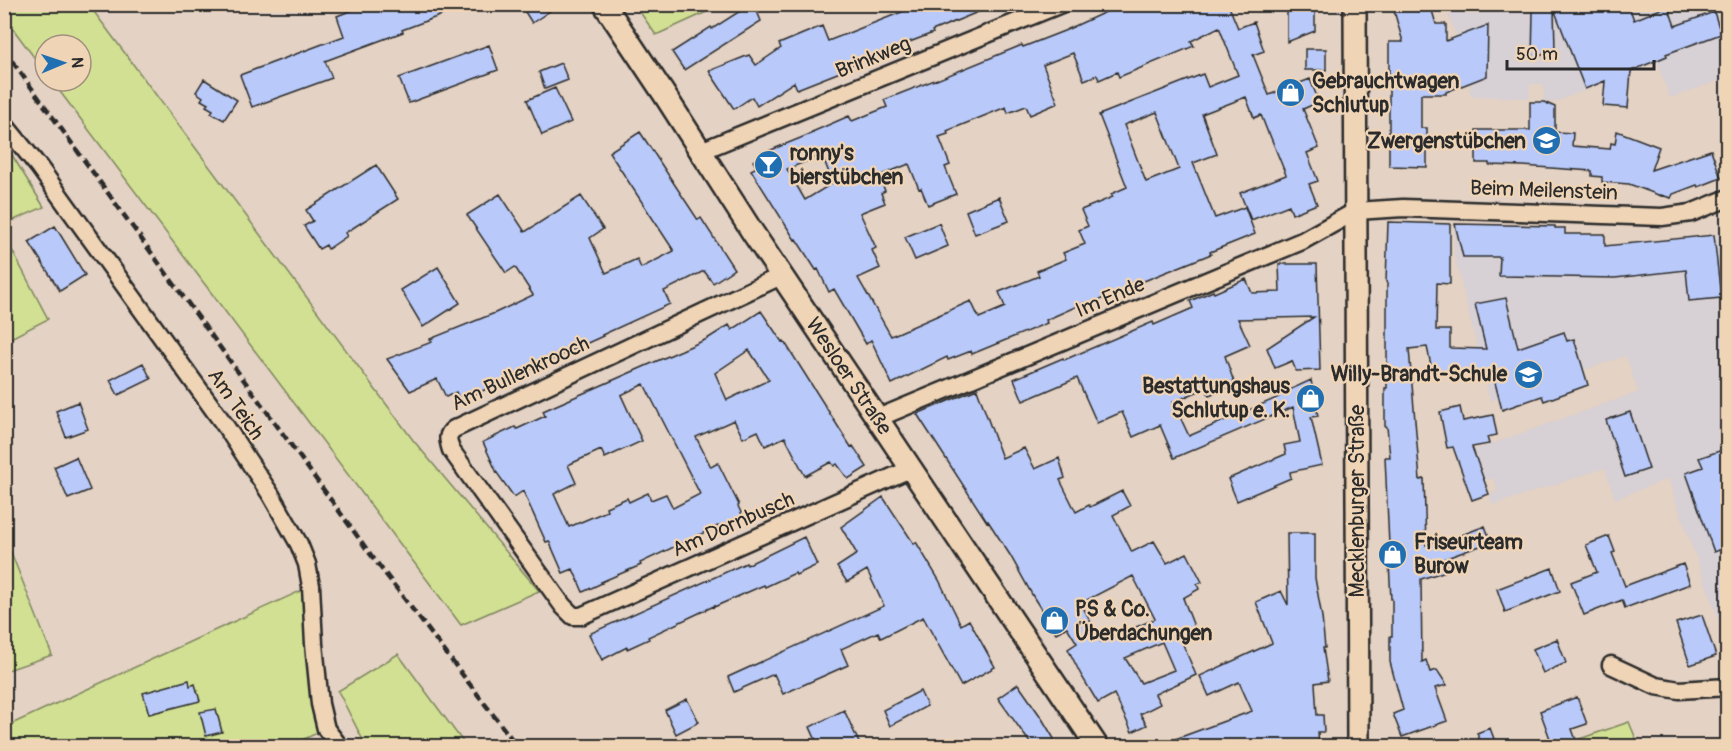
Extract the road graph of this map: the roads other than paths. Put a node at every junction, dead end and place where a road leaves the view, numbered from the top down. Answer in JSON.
{"nodes":[{"id":1,"x":604,"y":4,"type":"edge"},
{"id":2,"x":1061,"y":4,"type":"edge"},
{"id":3,"x":1355,"y":4,"type":"edge"},
{"id":4,"x":4,"y":124,"type":"edge"},
{"id":5,"x":701,"y":151,"type":"junction"},
{"id":6,"x":1728,"y":198,"type":"edge"},
{"id":7,"x":1356,"y":211,"type":"junction"},
{"id":8,"x":781,"y":276,"type":"junction"},
{"id":9,"x":878,"y":418,"type":"junction"},
{"id":10,"x":910,"y":469,"type":"junction"},
{"id":11,"x":573,"y":616,"type":"joint"},
{"id":12,"x":1611,"y":665,"type":"dead end"},
{"id":13,"x":1728,"y":687,"type":"edge"},
{"id":14,"x":339,"y":747,"type":"edge"},
{"id":15,"x":1097,"y":747,"type":"edge"},
{"id":16,"x":1358,"y":747,"type":"edge"}],
"edges":[{"from":1,"to":5,"type":"street","name":"Wesloer Straße"},
{"from":2,"to":5,"type":"street","name":"Brinkweg"},
{"from":3,"to":7,"type":"street","name":"Mecklenburger Straße"},
{"from":4,"to":14,"type":"street","name":"Am Teich"},
{"from":5,"to":8,"type":"street","name":"Wesloer Straße"},
{"from":6,"to":7,"type":"street","name":"Beim Meilenstein"},
{"from":7,"to":9,"type":"street","name":"Im Ende"},
{"from":7,"to":16,"type":"street","name":"Mecklenburger Straße"},
{"from":8,"to":9,"type":"street","name":"Wesloer Straße"},
{"from":8,"to":11,"type":"street","name":"Am Bullenkrooch"},
{"from":9,"to":10,"type":"street","name":"Wesloer Straße"},
{"from":10,"to":11,"type":"street","name":"Am Dornbusch"},
{"from":10,"to":15,"type":"street","name":"Wesloer Straße"},
{"from":12,"to":13,"type":"street"}]}
